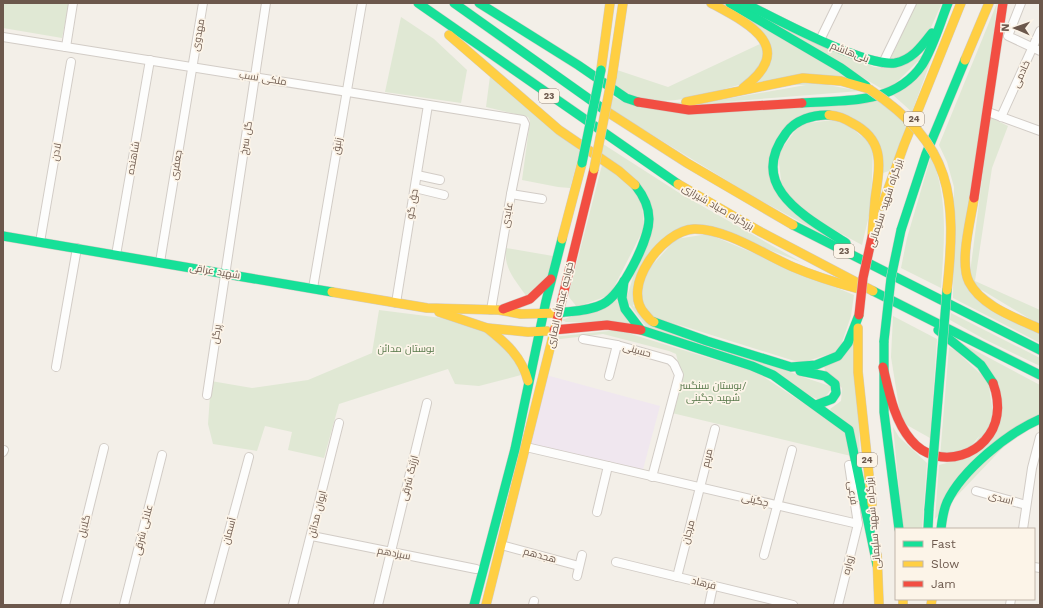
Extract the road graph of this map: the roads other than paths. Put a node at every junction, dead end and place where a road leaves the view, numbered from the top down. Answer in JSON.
{"nodes":[{"id":1,"x":73,"y":3,"type":"edge"},
{"id":2,"x":203,"y":3,"type":"edge"},
{"id":3,"x":266,"y":3,"type":"edge"},
{"id":4,"x":362,"y":3,"type":"edge"},
{"id":5,"x":412,"y":3,"type":"edge"},
{"id":6,"x":418,"y":3,"type":"edge"},
{"id":7,"x":454,"y":3,"type":"edge"},
{"id":8,"x":479,"y":3,"type":"edge"},
{"id":9,"x":610,"y":3,"type":"edge"},
{"id":10,"x":623,"y":3,"type":"edge"},
{"id":11,"x":631,"y":3,"type":"edge"},
{"id":12,"x":711,"y":3,"type":"edge"},
{"id":13,"x":730,"y":3,"type":"edge"},
{"id":14,"x":838,"y":3,"type":"edge"},
{"id":15,"x":912,"y":3,"type":"edge"},
{"id":16,"x":948,"y":3,"type":"edge"},
{"id":17,"x":961,"y":3,"type":"edge"},
{"id":18,"x":989,"y":3,"type":"edge"},
{"id":19,"x":1003,"y":3,"type":"edge"},
{"id":20,"x":1021,"y":3,"type":"edge"},
{"id":21,"x":747,"y":4,"type":"edge"},
{"id":22,"x":943,"y":15,"type":"junction"},
{"id":23,"x":1040,"y":31,"type":"edge"},
{"id":24,"x":3,"y":37,"type":"edge"},
{"id":25,"x":820,"y":40,"type":"junction"},
{"id":26,"x":66,"y":47,"type":"junction"},
{"id":27,"x":617,"y":47,"type":"junction"},
{"id":28,"x":1036,"y":50,"type":"edge"},
{"id":29,"x":150,"y":60,"type":"junction"},
{"id":30,"x":71,"y":62,"type":"dead end"},
{"id":31,"x":884,"y":62,"type":"junction"},
{"id":32,"x":192,"y":67,"type":"junction"},
{"id":33,"x":256,"y":77,"type":"junction"},
{"id":34,"x":869,"y":89,"type":"junction"},
{"id":35,"x":740,"y":90,"type":"junction"},
{"id":36,"x":346,"y":91,"type":"junction"},
{"id":37,"x":428,"y":105,"type":"junction"},
{"id":38,"x":664,"y":106,"type":"junction"},
{"id":39,"x":988,"y":112,"type":"junction"},
{"id":40,"x":1002,"y":117,"type":"junction"},
{"id":41,"x":523,"y":120,"type":"joint"},
{"id":42,"x":1040,"y":131,"type":"edge"},
{"id":43,"x":417,"y":175,"type":"junction"},
{"id":44,"x":440,"y":180,"type":"dead end"},
{"id":45,"x":415,"y":188,"type":"junction"},
{"id":46,"x":511,"y":194,"type":"junction"},
{"id":47,"x":444,"y":195,"type":"dead end"},
{"id":48,"x":542,"y":199,"type":"dead end"},
{"id":49,"x":3,"y":236,"type":"edge"},
{"id":50,"x":872,"y":237,"type":"junction"},
{"id":51,"x":40,"y":242,"type":"junction"},
{"id":52,"x":77,"y":248,"type":"junction"},
{"id":53,"x":116,"y":255,"type":"junction"},
{"id":54,"x":160,"y":262,"type":"junction"},
{"id":55,"x":872,"y":264,"type":"junction"},
{"id":56,"x":226,"y":272,"type":"junction"},
{"id":57,"x":626,"y":276,"type":"junction"},
{"id":58,"x":553,"y":278,"type":"junction"},
{"id":59,"x":313,"y":288,"type":"junction"},
{"id":60,"x":881,"y":294,"type":"junction"},
{"id":61,"x":396,"y":303,"type":"junction"},
{"id":62,"x":427,"y":308,"type":"junction"},
{"id":63,"x":495,"y":310,"type":"junction"},
{"id":64,"x":558,"y":313,"type":"junction"},
{"id":65,"x":544,"y":314,"type":"junction"},
{"id":66,"x":859,"y":316,"type":"junction"},
{"id":67,"x":924,"y":317,"type":"junction"},
{"id":68,"x":487,"y":328,"type":"junction"},
{"id":69,"x":1040,"y":329,"type":"edge"},
{"id":70,"x":554,"y":330,"type":"junction"},
{"id":71,"x":641,"y":330,"type":"junction"},
{"id":72,"x":541,"y":331,"type":"junction"},
{"id":73,"x":583,"y":339,"type":"dead end"},
{"id":74,"x":617,"y":345,"type":"junction"},
{"id":75,"x":1040,"y":350,"type":"edge"},
{"id":76,"x":56,"y":367,"type":"dead end"},
{"id":77,"x":791,"y":367,"type":"junction"},
{"id":78,"x":882,"y":367,"type":"junction"},
{"id":79,"x":1040,"y":375,"type":"edge"},
{"id":80,"x":609,"y":376,"type":"dead end"},
{"id":81,"x":529,"y":386,"type":"junction"},
{"id":82,"x":207,"y":395,"type":"dead end"},
{"id":83,"x":427,"y":403,"type":"dead end"},
{"id":84,"x":816,"y":405,"type":"junction"},
{"id":85,"x":1040,"y":420,"type":"edge"},
{"id":86,"x":339,"y":423,"type":"dead end"},
{"id":87,"x":715,"y":429,"type":"dead end"},
{"id":88,"x":1039,"y":438,"type":"edge"},
{"id":89,"x":526,"y":447,"type":"junction"},
{"id":90,"x":104,"y":448,"type":"dead end"},
{"id":91,"x":792,"y":450,"type":"dead end"},
{"id":92,"x":162,"y":455,"type":"dead end"},
{"id":93,"x":249,"y":457,"type":"dead end"},
{"id":94,"x":849,"y":462,"type":"dead end"},
{"id":95,"x":608,"y":466,"type":"junction"},
{"id":96,"x":1036,"y":468,"type":"edge"},
{"id":97,"x":652,"y":476,"type":"junction"},
{"id":98,"x":700,"y":488,"type":"junction"},
{"id":99,"x":976,"y":491,"type":"dead end"},
{"id":100,"x":777,"y":505,"type":"junction"},
{"id":101,"x":1026,"y":505,"type":"junction"},
{"id":102,"x":597,"y":512,"type":"dead end"},
{"id":103,"x":858,"y":524,"type":"junction"},
{"id":104,"x":899,"y":528,"type":"edge"},
{"id":105,"x":928,"y":528,"type":"edge"},
{"id":106,"x":941,"y":528,"type":"edge"},
{"id":107,"x":1022,"y":528,"type":"edge"},
{"id":108,"x":312,"y":536,"type":"junction"},
{"id":109,"x":501,"y":545,"type":"junction"},
{"id":110,"x":390,"y":552,"type":"junction"},
{"id":111,"x":582,"y":555,"type":"dead end"},
{"id":112,"x":764,"y":555,"type":"dead end"},
{"id":113,"x":616,"y":562,"type":"dead end"},
{"id":114,"x":877,"y":565,"type":"junction"},
{"id":115,"x":579,"y":566,"type":"junction"},
{"id":116,"x":476,"y":568,"type":"dead end"},
{"id":117,"x":577,"y":576,"type":"dead end"},
{"id":118,"x":676,"y":576,"type":"junction"},
{"id":119,"x":714,"y":586,"type":"junction"},
{"id":120,"x":65,"y":605,"type":"edge"},
{"id":121,"x":124,"y":605,"type":"edge"},
{"id":122,"x":208,"y":605,"type":"edge"},
{"id":123,"x":293,"y":605,"type":"edge"},
{"id":124,"x":378,"y":605,"type":"edge"},
{"id":125,"x":474,"y":605,"type":"edge"},
{"id":126,"x":486,"y":605,"type":"edge"},
{"id":127,"x":709,"y":605,"type":"edge"},
{"id":128,"x":793,"y":605,"type":"edge"},
{"id":129,"x":838,"y":605,"type":"edge"},
{"id":130,"x":879,"y":605,"type":"edge"}],
"edges":[{"from":1,"to":26,"type":"street"},
{"from":2,"to":32,"type":"street","name":"مهدوی"},
{"from":3,"to":33,"type":"street","name":"گل سرخ"},
{"from":4,"to":36,"type":"street","name":"زنبق"},
{"from":5,"to":57,"type":"main road","name":"شهید عراقی"},
{"from":6,"to":60,"type":"main road","name":"بزرگراه صیاد شیرازی","number":"23"},
{"from":7,"to":55,"type":"main road","name":"بزرگراه صیاد شیرازی","number":"23"},
{"from":8,"to":38,"type":"main road"},
{"from":9,"to":58,"type":"main road","name":"خواجه عبدالله انصاری","bridge":true},
{"from":10,"to":27,"type":"main road","name":"خواجه عبدالله انصاری"},
{"from":11,"to":27,"type":"main road"},
{"from":12,"to":35,"type":"main road"},
{"from":13,"to":34,"type":"main road"},
{"from":14,"to":25,"type":"street"},
{"from":15,"to":31,"type":"street"},
{"from":16,"to":22,"type":"main road"},
{"from":17,"to":50,"type":"main road","name":"بزرگراه شهید سلیمانی","number":"24"},
{"from":18,"to":78,"type":"main road","number":"24","bridge":true},
{"from":19,"to":39,"type":"main road"},
{"from":20,"to":28,"type":"street"},
{"from":21,"to":25,"type":"main road","name":"بنی‌هاشم"},
{"from":22,"to":31,"type":"main road","name":"بنی‌هاشم"},
{"from":22,"to":38,"type":"main road"},
{"from":23,"to":28,"type":"street","name":"خادمی"},
{"from":24,"to":26,"type":"street","name":"ملکی نسب"},
{"from":25,"to":31,"type":"main road","name":"بنی‌هاشم"},
{"from":26,"to":29,"type":"street","name":"ملکی نسب"},
{"from":27,"to":64,"type":"main road","name":"خواجه عبدالله انصاری","bridge":true},
{"from":28,"to":40,"type":"street","name":"خادمی"},
{"from":29,"to":32,"type":"street","name":"ملکی نسب"},
{"from":29,"to":53,"type":"street","name":"شاهنده"},
{"from":30,"to":51,"type":"street","name":"لادن"},
{"from":32,"to":33,"type":"street","name":"ملکی نسب"},
{"from":32,"to":54,"type":"street","name":"جعفری"},
{"from":33,"to":36,"type":"street","name":"ملکی نسب"},
{"from":33,"to":56,"type":"street","name":"گل سرخ"},
{"from":34,"to":35,"type":"main road"},
{"from":34,"to":105,"type":"main road","bridge":true},
{"from":35,"to":38,"type":"main road"},
{"from":36,"to":37,"type":"street","name":"ملکی نسب"},
{"from":36,"to":59,"type":"street","name":"زنبق"},
{"from":37,"to":41,"type":"street","name":"ملکی نسب"},
{"from":37,"to":43,"type":"street","name":"حق گو"},
{"from":39,"to":40,"type":"street"},
{"from":39,"to":69,"type":"main road"},
{"from":40,"to":42,"type":"street"},
{"from":41,"to":46,"type":"street","name":"عابدی"},
{"from":43,"to":44,"type":"street"},
{"from":43,"to":45,"type":"street","name":"حق گو"},
{"from":45,"to":47,"type":"street"},
{"from":45,"to":61,"type":"street","name":"حق گو"},
{"from":46,"to":48,"type":"street"},
{"from":46,"to":63,"type":"street","name":"عابدی"},
{"from":49,"to":51,"type":"main road","name":"شهید عراقی"},
{"from":50,"to":55,"type":"main road"},
{"from":50,"to":66,"type":"main road","name":"بزرگراه شهید سلیمانی","number":"24","bridge":true},
{"from":51,"to":52,"type":"main road","name":"شهید عراقی"},
{"from":52,"to":53,"type":"main road","name":"شهید عراقی"},
{"from":52,"to":76,"type":"street"},
{"from":53,"to":54,"type":"main road","name":"شهید عراقی"},
{"from":54,"to":56,"type":"main road","name":"شهید عراقی"},
{"from":55,"to":75,"type":"main road","name":"بزرگراه صیاد شیرازی","number":"23"},
{"from":56,"to":59,"type":"main road","name":"شهید عراقی"},
{"from":56,"to":82,"type":"street","name":"پرگل"},
{"from":57,"to":64,"type":"main road","name":"شهید عراقی"},
{"from":57,"to":71,"type":"main road"},
{"from":58,"to":63,"type":"main road"},
{"from":58,"to":65,"type":"main road","name":"خواجه عبدالله انصاری"},
{"from":59,"to":61,"type":"main road","name":"شهید عراقی"},
{"from":60,"to":67,"type":"main road","name":"بزرگراه صیاد شیرازی","number":"23"},
{"from":60,"to":77,"type":"main road"},
{"from":61,"to":62,"type":"main road","name":"شهید عراقی"},
{"from":62,"to":63,"type":"main road","name":"شهید عراقی"},
{"from":62,"to":68,"type":"main road","name":"شهید عراقی"},
{"from":63,"to":65,"type":"main road","name":"شهید عراقی"},
{"from":64,"to":65,"type":"main road","name":"شهید عراقی"},
{"from":64,"to":70,"type":"main road","name":"خواجه عبدالله انصاری"},
{"from":65,"to":72,"type":"main road","name":"خواجه عبدالله انصاری"},
{"from":66,"to":77,"type":"main road"},
{"from":66,"to":114,"type":"main road","name":"بزرگراه شهید سلیمانی","number":"24"},
{"from":67,"to":78,"type":"main road"},
{"from":67,"to":79,"type":"main road","name":"بزرگراه صیاد شیرازی","number":"23"},
{"from":68,"to":72,"type":"main road","name":"شهید عراقی"},
{"from":68,"to":81,"type":"main road"},
{"from":70,"to":71,"type":"main road","name":"شهید عراقی"},
{"from":70,"to":72,"type":"main road","name":"شهید عراقی"},
{"from":70,"to":89,"type":"main road","name":"خواجه عبدالله انصاری"},
{"from":71,"to":84,"type":"main road","name":"شهید عراقی"},
{"from":72,"to":81,"type":"main road","name":"خواجه عبدالله انصاری"},
{"from":73,"to":74,"type":"street"},
{"from":74,"to":80,"type":"street","name":"حسینی"},
{"from":74,"to":97,"type":"street","name":"حسینی"},
{"from":77,"to":84,"type":"main road"},
{"from":78,"to":104,"type":"main road","number":"24"},
{"from":81,"to":125,"type":"main road","name":"خواجه عبدالله انصاری"},
{"from":83,"to":110,"type":"street","name":"ارژنگ شرقی"},
{"from":84,"to":114,"type":"main road","name":"شهید عراقی"},
{"from":85,"to":106,"type":"main road"},
{"from":86,"to":108,"type":"street","name":"ایوان مدائن"},
{"from":87,"to":98,"type":"street","name":"مریم"},
{"from":88,"to":96,"type":"street"},
{"from":89,"to":95,"type":"street","name":"چگینی"},
{"from":89,"to":109,"type":"main road","name":"خواجه عبدالله انصاری"},
{"from":90,"to":120,"type":"street","name":"گلایل"},
{"from":91,"to":100,"type":"street"},
{"from":92,"to":121,"type":"street","name":"علائی شرقی"},
{"from":93,"to":122,"type":"street","name":"آسمان"},
{"from":94,"to":103,"type":"street","name":"فرعی"},
{"from":95,"to":97,"type":"street","name":"چگینی"},
{"from":95,"to":102,"type":"street"},
{"from":96,"to":101,"type":"street"},
{"from":97,"to":98,"type":"street","name":"چگینی"},
{"from":98,"to":100,"type":"street","name":"چگینی"},
{"from":98,"to":118,"type":"street","name":"مرجان"},
{"from":99,"to":101,"type":"street","name":"اسدی"},
{"from":100,"to":103,"type":"street","name":"چگینی"},
{"from":100,"to":112,"type":"street"},
{"from":101,"to":107,"type":"street"},
{"from":103,"to":129,"type":"street","name":"زواره"},
{"from":108,"to":110,"type":"street","name":"سیزدهم"},
{"from":108,"to":123,"type":"street","name":"ایوان مدائن"},
{"from":109,"to":115,"type":"street","name":"هجدهم"},
{"from":109,"to":126,"type":"main road","name":"خواجه عبدالله انصاری"},
{"from":110,"to":116,"type":"street","name":"سیزدهم"},
{"from":110,"to":124,"type":"street","name":"ارژنگ شرقی"},
{"from":111,"to":115,"type":"street"},
{"from":113,"to":118,"type":"street","name":"فرهاد"},
{"from":114,"to":130,"type":"main road","name":"بزرگراه شهید سلیمانی","number":"24"},
{"from":115,"to":117,"type":"street"},
{"from":118,"to":119,"type":"street","name":"فرهاد"},
{"from":119,"to":127,"type":"street"},
{"from":119,"to":128,"type":"street","name":"فرهاد"}]}
